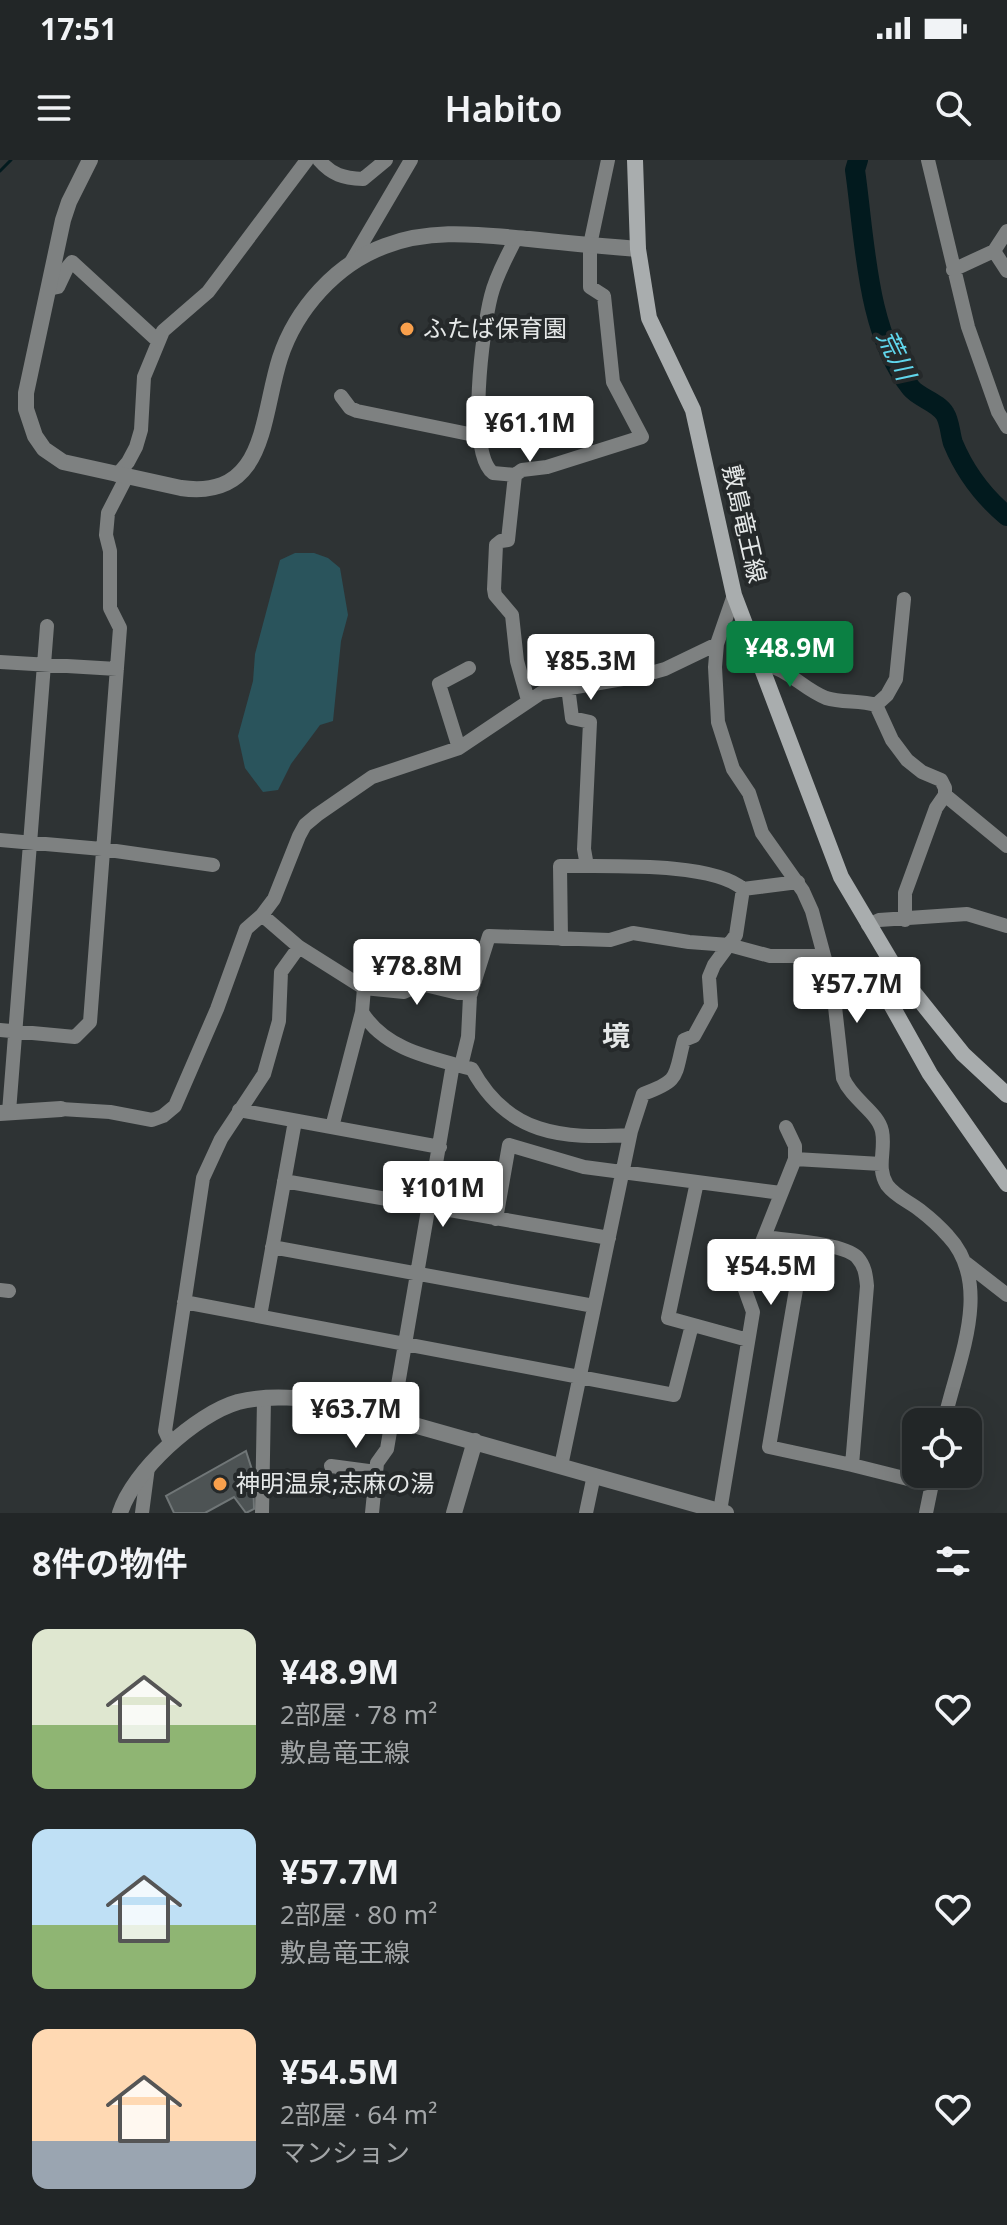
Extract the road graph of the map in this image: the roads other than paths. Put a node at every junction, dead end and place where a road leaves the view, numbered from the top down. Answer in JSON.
{"nodes":[{"id":1,"x":90,"y":160,"type":"edge"},
{"id":2,"x":307,"y":160,"type":"edge"},
{"id":3,"x":319,"y":160,"type":"edge"},
{"id":4,"x":386,"y":160,"type":"edge"},
{"id":5,"x":411,"y":160,"type":"edge"},
{"id":6,"x":608,"y":160,"type":"edge"},
{"id":7,"x":635,"y":160,"type":"edge"},
{"id":8,"x":928,"y":160,"type":"edge"},
{"id":9,"x":1007,"y":231,"type":"edge"},
{"id":10,"x":516,"y":238,"type":"junction"},
{"id":11,"x":590,"y":245,"type":"junction"},
{"id":12,"x":638,"y":249,"type":"junction"},
{"id":13,"x":994,"y":251,"type":"junction"},
{"id":14,"x":349,"y":265,"type":"junction"},
{"id":15,"x":953,"y":270,"type":"junction"},
{"id":16,"x":1007,"y":271,"type":"edge"},
{"id":17,"x":48,"y":289,"type":"junction"},
{"id":18,"x":158,"y":341,"type":"junction"},
{"id":19,"x":341,"y":396,"type":"dead end"},
{"id":20,"x":1007,"y":427,"type":"edge"},
{"id":21,"x":479,"y":432,"type":"junction"},
{"id":22,"x":515,"y":475,"type":"junction"},
{"id":23,"x":121,"y":476,"type":"junction"},
{"id":24,"x":734,"y":595,"type":"junction"},
{"id":25,"x":904,"y":599,"type":"dead end"},
{"id":26,"x":47,"y":626,"type":"dead end"},
{"id":27,"x":717,"y":644,"type":"junction"},
{"id":28,"x":0,"y":662,"type":"edge"},
{"id":29,"x":759,"y":663,"type":"junction"},
{"id":30,"x":44,"y":665,"type":"junction"},
{"id":31,"x":469,"y":668,"type":"dead end"},
{"id":32,"x":117,"y":669,"type":"junction"},
{"id":33,"x":568,"y":687,"type":"junction"},
{"id":34,"x":528,"y":700,"type":"junction"},
{"id":35,"x":876,"y":705,"type":"junction"},
{"id":36,"x":459,"y":748,"type":"junction"},
{"id":37,"x":945,"y":795,"type":"junction"},
{"id":38,"x":0,"y":840,"type":"edge"},
{"id":39,"x":29,"y":843,"type":"junction"},
{"id":40,"x":1007,"y":846,"type":"edge"},
{"id":41,"x":102,"y":849,"type":"junction"},
{"id":42,"x":213,"y":865,"type":"dead end"},
{"id":43,"x":587,"y":866,"type":"junction"},
{"id":44,"x":798,"y":882,"type":"junction"},
{"id":45,"x":743,"y":889,"type":"junction"},
{"id":46,"x":262,"y":915,"type":"junction"},
{"id":47,"x":905,"y":920,"type":"junction"},
{"id":48,"x":868,"y":925,"type":"junction"},
{"id":49,"x":1007,"y":926,"type":"edge"},
{"id":50,"x":561,"y":939,"type":"junction"},
{"id":51,"x":729,"y":945,"type":"junction"},
{"id":52,"x":299,"y":947,"type":"junction"},
{"id":53,"x":824,"y":956,"type":"junction"},
{"id":54,"x":898,"y":973,"type":"junction"},
{"id":55,"x":364,"y":988,"type":"junction"},
{"id":56,"x":471,"y":993,"type":"junction"},
{"id":57,"x":362,"y":1012,"type":"junction"},
{"id":58,"x":8,"y":1031,"type":"edge"},
{"id":59,"x":457,"y":1065,"type":"junction"},
{"id":60,"x":1007,"y":1095,"type":"edge"},
{"id":61,"x":61,"y":1109,"type":"joint"},
{"id":62,"x":239,"y":1110,"type":"junction"},
{"id":63,"x":4,"y":1112,"type":"edge"},
{"id":64,"x":295,"y":1121,"type":"junction"},
{"id":65,"x":332,"y":1127,"type":"junction"},
{"id":66,"x":786,"y":1127,"type":"dead end"},
{"id":67,"x":630,"y":1135,"type":"junction"},
{"id":68,"x":440,"y":1147,"type":"junction"},
{"id":69,"x":795,"y":1159,"type":"junction"},
{"id":70,"x":881,"y":1164,"type":"junction"},
{"id":71,"x":623,"y":1172,"type":"junction"},
{"id":72,"x":284,"y":1181,"type":"junction"},
{"id":73,"x":697,"y":1182,"type":"junction"},
{"id":74,"x":1007,"y":1184,"type":"edge"},
{"id":75,"x":781,"y":1193,"type":"junction"},
{"id":76,"x":429,"y":1207,"type":"junction"},
{"id":77,"x":496,"y":1219,"type":"junction"},
{"id":78,"x":764,"y":1237,"type":"junction"},
{"id":79,"x":609,"y":1238,"type":"junction"},
{"id":80,"x":804,"y":1243,"type":"junction"},
{"id":81,"x":272,"y":1247,"type":"junction"},
{"id":82,"x":966,"y":1263,"type":"junction"},
{"id":83,"x":417,"y":1275,"type":"junction"},
{"id":84,"x":1007,"y":1295,"type":"edge"},
{"id":85,"x":184,"y":1302,"type":"junction"},
{"id":86,"x":594,"y":1306,"type":"junction"},
{"id":87,"x":260,"y":1316,"type":"junction"},
{"id":88,"x":692,"y":1325,"type":"junction"},
{"id":89,"x":748,"y":1340,"type":"junction"},
{"id":90,"x":405,"y":1343,"type":"junction"},
{"id":91,"x":580,"y":1376,"type":"junction"},
{"id":92,"x":264,"y":1399,"type":"junction"},
{"id":93,"x":948,"y":1408,"type":"edge"},
{"id":94,"x":392,"y":1419,"type":"junction"},
{"id":95,"x":475,"y":1441,"type":"junction"},
{"id":96,"x":171,"y":1444,"type":"junction"},
{"id":97,"x":852,"y":1465,"type":"junction"},
{"id":98,"x":331,"y":1466,"type":"dead end"},
{"id":99,"x":561,"y":1466,"type":"junction"},
{"id":100,"x":148,"y":1467,"type":"junction"},
{"id":101,"x":376,"y":1472,"type":"junction"},
{"id":102,"x":902,"y":1474,"type":"edge"},
{"id":103,"x":594,"y":1475,"type":"junction"},
{"id":104,"x":931,"y":1488,"type":"edge"},
{"id":105,"x":723,"y":1512,"type":"edge"},
{"id":106,"x":120,"y":1513,"type":"edge"},
{"id":107,"x":142,"y":1513,"type":"edge"},
{"id":108,"x":262,"y":1513,"type":"edge"},
{"id":109,"x":372,"y":1513,"type":"edge"},
{"id":110,"x":455,"y":1513,"type":"edge"},
{"id":111,"x":586,"y":1513,"type":"edge"},
{"id":112,"x":926,"y":1513,"type":"edge"}],
"edges":[{"from":1,"to":17,"type":"street"},
{"from":2,"to":18,"type":"street"},
{"from":3,"to":4,"type":"street"},
{"from":5,"to":14,"type":"street"},
{"from":6,"to":11,"type":"street"},
{"from":7,"to":12,"type":"main road","name":"敷島竜王線"},
{"from":8,"to":15,"type":"street"},
{"from":9,"to":13,"type":"street"},
{"from":10,"to":11,"type":"street"},
{"from":10,"to":14,"type":"street"},
{"from":10,"to":21,"type":"street"},
{"from":11,"to":12,"type":"street"},
{"from":11,"to":22,"type":"street"},
{"from":12,"to":24,"type":"main road","name":"敷島竜王線"},
{"from":13,"to":15,"type":"street"},
{"from":13,"to":16,"type":"street"},
{"from":14,"to":23,"type":"street"},
{"from":15,"to":20,"type":"street"},
{"from":17,"to":18,"type":"street"},
{"from":17,"to":23,"type":"street"},
{"from":18,"to":23,"type":"street"},
{"from":19,"to":21,"type":"street"},
{"from":21,"to":22,"type":"street"},
{"from":22,"to":34,"type":"street"},
{"from":23,"to":32,"type":"street"},
{"from":24,"to":27,"type":"street"},
{"from":24,"to":29,"type":"main road","name":"敷島竜王線"},
{"from":25,"to":35,"type":"street"},
{"from":26,"to":30,"type":"street"},
{"from":27,"to":33,"type":"street"},
{"from":27,"to":44,"type":"street"},
{"from":28,"to":30,"type":"street"},
{"from":29,"to":35,"type":"street"},
{"from":29,"to":48,"type":"main road","name":"敷島竜王線"},
{"from":30,"to":32,"type":"street"},
{"from":30,"to":39,"type":"street"},
{"from":31,"to":36,"type":"street"},
{"from":32,"to":41,"type":"street"},
{"from":33,"to":34,"type":"street"},
{"from":33,"to":43,"type":"street"},
{"from":34,"to":36,"type":"street"},
{"from":35,"to":37,"type":"street"},
{"from":36,"to":46,"type":"street"},
{"from":37,"to":40,"type":"street"},
{"from":37,"to":47,"type":"street"},
{"from":38,"to":39,"type":"street"},
{"from":39,"to":41,"type":"street"},
{"from":39,"to":58,"type":"street"},
{"from":41,"to":42,"type":"street"},
{"from":41,"to":58,"type":"street"},
{"from":43,"to":45,"type":"street"},
{"from":43,"to":50,"type":"street"},
{"from":44,"to":45,"type":"street"},
{"from":44,"to":53,"type":"street"},
{"from":45,"to":51,"type":"street"},
{"from":46,"to":52,"type":"street"},
{"from":46,"to":61,"type":"street"},
{"from":47,"to":48,"type":"street"},
{"from":47,"to":49,"type":"street"},
{"from":48,"to":54,"type":"main road","name":"敷島竜王線"},
{"from":50,"to":51,"type":"street"},
{"from":50,"to":56,"type":"street"},
{"from":51,"to":53,"type":"street"},
{"from":51,"to":67,"type":"street"},
{"from":52,"to":55,"type":"street"},
{"from":52,"to":62,"type":"street"},
{"from":53,"to":70,"type":"street"},
{"from":54,"to":60,"type":"main road","name":"敷島竜王線"},
{"from":54,"to":74,"type":"main road"},
{"from":55,"to":56,"type":"street"},
{"from":55,"to":57,"type":"street"},
{"from":56,"to":59,"type":"street"},
{"from":57,"to":59,"type":"street"},
{"from":57,"to":65,"type":"street"},
{"from":58,"to":63,"type":"street"},
{"from":59,"to":67,"type":"street"},
{"from":59,"to":68,"type":"street"},
{"from":61,"to":63,"type":"street"},
{"from":62,"to":64,"type":"street"},
{"from":62,"to":85,"type":"street"},
{"from":64,"to":65,"type":"street"},
{"from":64,"to":72,"type":"street"},
{"from":65,"to":68,"type":"street"},
{"from":66,"to":69,"type":"street"},
{"from":67,"to":71,"type":"street"},
{"from":68,"to":76,"type":"street"},
{"from":69,"to":70,"type":"street"},
{"from":69,"to":75,"type":"street"},
{"from":70,"to":82,"type":"street"},
{"from":71,"to":73,"type":"street"},
{"from":71,"to":77,"type":"street"},
{"from":71,"to":79,"type":"street"},
{"from":72,"to":76,"type":"street"},
{"from":72,"to":81,"type":"street"},
{"from":73,"to":75,"type":"street"},
{"from":73,"to":88,"type":"street"},
{"from":75,"to":78,"type":"street"},
{"from":76,"to":77,"type":"street"},
{"from":76,"to":83,"type":"street"},
{"from":77,"to":79,"type":"street"},
{"from":78,"to":80,"type":"street"},
{"from":78,"to":89,"type":"street"},
{"from":79,"to":86,"type":"street"},
{"from":80,"to":97,"type":"street"},
{"from":80,"to":97,"type":"street"},
{"from":81,"to":83,"type":"street"},
{"from":81,"to":87,"type":"street"},
{"from":82,"to":84,"type":"street"},
{"from":82,"to":93,"type":"street"},
{"from":83,"to":86,"type":"street"},
{"from":83,"to":90,"type":"street"},
{"from":85,"to":87,"type":"street"},
{"from":85,"to":96,"type":"street"},
{"from":86,"to":91,"type":"street"},
{"from":87,"to":90,"type":"street"},
{"from":88,"to":89,"type":"street"},
{"from":88,"to":91,"type":"street"},
{"from":89,"to":105,"type":"street"},
{"from":90,"to":91,"type":"street"},
{"from":90,"to":94,"type":"street"},
{"from":91,"to":99,"type":"street"},
{"from":92,"to":94,"type":"street"},
{"from":92,"to":96,"type":"street"},
{"from":92,"to":108,"type":"street"},
{"from":94,"to":95,"type":"street"},
{"from":94,"to":101,"type":"street"},
{"from":95,"to":99,"type":"street"},
{"from":95,"to":110,"type":"street"},
{"from":96,"to":100,"type":"street"},
{"from":97,"to":102,"type":"street"},
{"from":98,"to":101,"type":"street"},
{"from":99,"to":103,"type":"street"},
{"from":100,"to":106,"type":"street"},
{"from":100,"to":107,"type":"street"},
{"from":101,"to":109,"type":"street"},
{"from":103,"to":105,"type":"street"},
{"from":103,"to":111,"type":"street"},
{"from":104,"to":112,"type":"street"}]}
